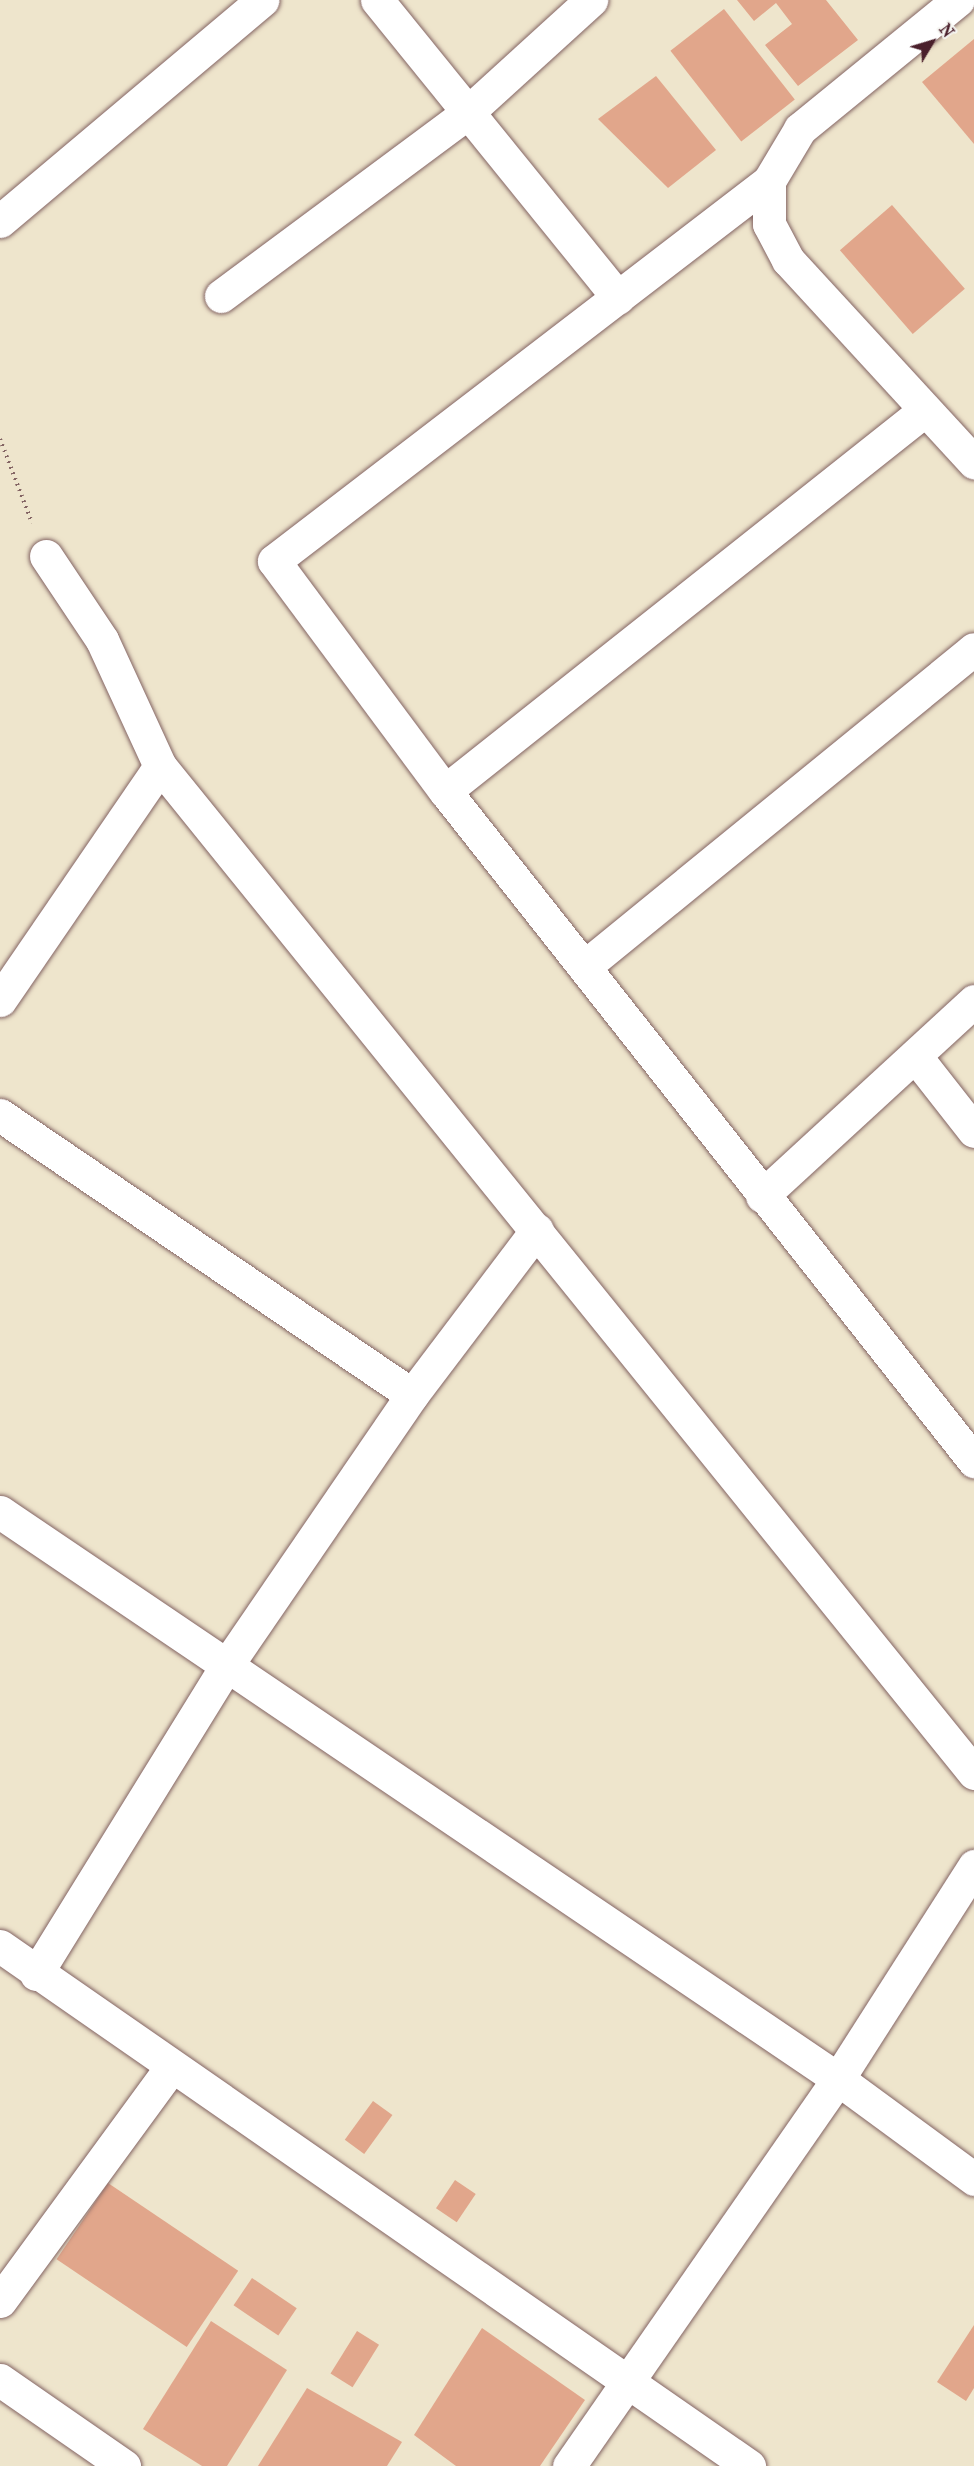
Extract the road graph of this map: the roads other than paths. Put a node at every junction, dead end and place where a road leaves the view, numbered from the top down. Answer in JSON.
{"nodes":[{"id":1,"x":262,"y":0,"type":"edge"},
{"id":2,"x":377,"y":0,"type":"edge"},
{"id":3,"x":591,"y":0,"type":"edge"},
{"id":4,"x":958,"y":0,"type":"edge"},
{"id":5,"x":467,"y":114,"type":"junction"},
{"id":6,"x":769,"y":181,"type":"junction"},
{"id":7,"x":0,"y":220,"type":"edge"},
{"id":8,"x":222,"y":296,"type":"dead end"},
{"id":9,"x":618,"y":298,"type":"junction"},
{"id":10,"x":925,"y":410,"type":"junction"},
{"id":11,"x":974,"y":462,"type":"edge"},
{"id":12,"x":46,"y":556,"type":"road end"},
{"id":13,"x":974,"y":649,"type":"edge"},
{"id":14,"x":160,"y":766,"type":"junction"},
{"id":15,"x":445,"y":791,"type":"junction"},
{"id":16,"x":584,"y":967,"type":"junction"},
{"id":17,"x":0,"y":1000,"type":"edge"},
{"id":18,"x":974,"y":1001,"type":"edge"},
{"id":19,"x":916,"y":1057,"type":"junction"},
{"id":20,"x":0,"y":1115,"type":"edge"},
{"id":21,"x":974,"y":1131,"type":"edge"},
{"id":22,"x":762,"y":1196,"type":"junction"},
{"id":23,"x":537,"y":1230,"type":"junction"},
{"id":24,"x":412,"y":1395,"type":"junction"},
{"id":25,"x":974,"y":1461,"type":"edge"},
{"id":26,"x":0,"y":1512,"type":"edge"},
{"id":27,"x":227,"y":1665,"type":"junction"},
{"id":28,"x":974,"y":1773,"type":"edge"},
{"id":29,"x":974,"y":1866,"type":"edge"},
{"id":30,"x":0,"y":1947,"type":"edge"},
{"id":31,"x":36,"y":1974,"type":"junction"},
{"id":32,"x":171,"y":2067,"type":"junction"},
{"id":33,"x":838,"y":2079,"type":"junction"},
{"id":34,"x":974,"y":2179,"type":"edge"},
{"id":35,"x":0,"y":2301,"type":"edge"},
{"id":36,"x":0,"y":2380,"type":"edge"},
{"id":37,"x":628,"y":2383,"type":"junction"},
{"id":38,"x":124,"y":2466,"type":"edge"},
{"id":39,"x":569,"y":2466,"type":"edge"},
{"id":40,"x":749,"y":2466,"type":"edge"}],
"edges":[{"from":1,"to":7,"type":"street"},
{"from":2,"to":5,"type":"street"},
{"from":3,"to":5,"type":"street"},
{"from":4,"to":6,"type":"street"},
{"from":5,"to":8,"type":"street"},
{"from":5,"to":9,"type":"street"},
{"from":6,"to":9,"type":"street"},
{"from":6,"to":10,"type":"street"},
{"from":9,"to":15,"type":"street"},
{"from":10,"to":11,"type":"street"},
{"from":10,"to":15,"type":"street"},
{"from":12,"to":14,"type":"street"},
{"from":13,"to":16,"type":"street"},
{"from":14,"to":17,"type":"street"},
{"from":14,"to":23,"type":"street"},
{"from":15,"to":16,"type":"street"},
{"from":16,"to":22,"type":"street"},
{"from":18,"to":19,"type":"street"},
{"from":19,"to":21,"type":"street"},
{"from":19,"to":22,"type":"street"},
{"from":20,"to":24,"type":"street"},
{"from":22,"to":25,"type":"street"},
{"from":23,"to":24,"type":"street"},
{"from":23,"to":28,"type":"street"},
{"from":24,"to":27,"type":"street"},
{"from":26,"to":27,"type":"street"},
{"from":27,"to":31,"type":"street"},
{"from":27,"to":33,"type":"street"},
{"from":29,"to":33,"type":"street"},
{"from":30,"to":31,"type":"street"},
{"from":31,"to":32,"type":"street"},
{"from":32,"to":35,"type":"street"},
{"from":32,"to":37,"type":"street"},
{"from":33,"to":34,"type":"street"},
{"from":33,"to":37,"type":"street"},
{"from":36,"to":38,"type":"street"},
{"from":37,"to":39,"type":"street"},
{"from":37,"to":40,"type":"street"}]}
